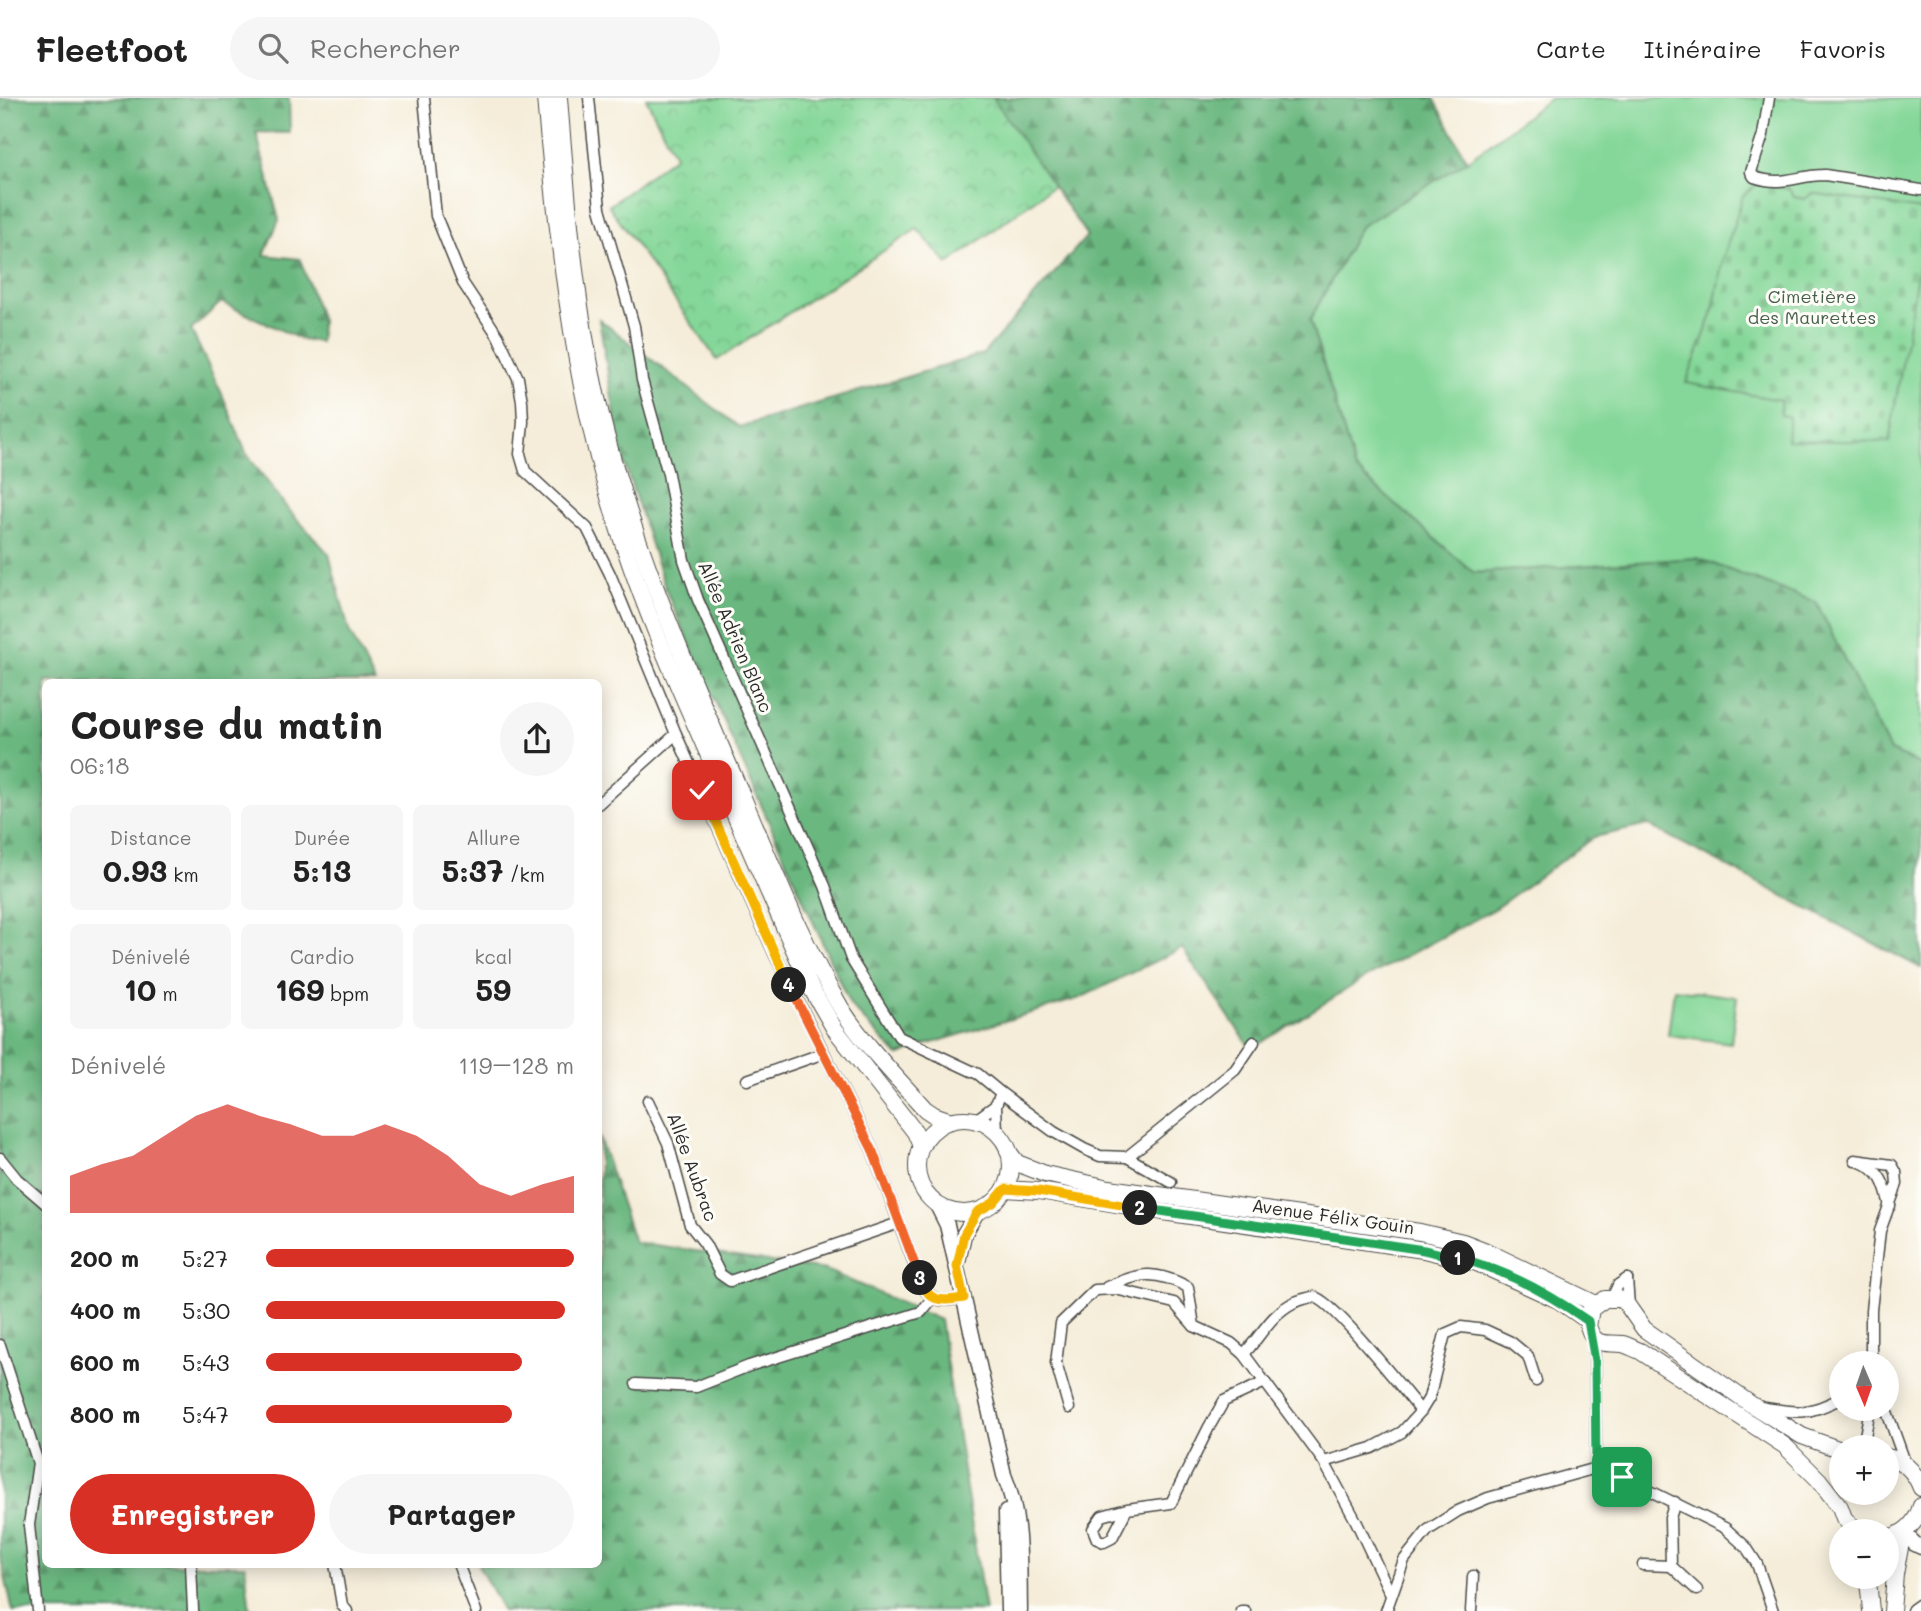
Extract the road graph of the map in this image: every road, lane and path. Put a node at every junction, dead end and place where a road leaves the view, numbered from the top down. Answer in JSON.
{"nodes":[{"id":1,"x":424,"y":98,"type":"edge"},
{"id":2,"x":545,"y":98,"type":"edge"},
{"id":3,"x":559,"y":98,"type":"edge"},
{"id":4,"x":589,"y":98,"type":"edge"},
{"id":5,"x":1769,"y":98,"type":"edge"},
{"id":6,"x":1921,"y":190,"type":"edge"},
{"id":7,"x":677,"y":734,"type":"junction"},
{"id":8,"x":602,"y":800,"type":"edge"},
{"id":9,"x":1254,"y":1042,"type":"dead end"},
{"id":10,"x":824,"y":1053,"type":"junction"},
{"id":11,"x":747,"y":1080,"type":"dead end"},
{"id":12,"x":1001,"y":1093,"type":"junction"},
{"id":13,"x":648,"y":1101,"type":"dead end"},
{"id":14,"x":996,"y":1105,"type":"junction"},
{"id":15,"x":951,"y":1121,"type":"junction"},
{"id":16,"x":974,"y":1121,"type":"junction"},
{"id":17,"x":997,"y":1133,"type":"junction"},
{"id":18,"x":921,"y":1146,"type":"junction"},
{"id":19,"x":1009,"y":1151,"type":"junction"},
{"id":20,"x":1127,"y":1157,"type":"junction"},
{"id":21,"x":0,"y":1158,"type":"edge"},
{"id":22,"x":1171,"y":1182,"type":"dead end"},
{"id":23,"x":1005,"y":1189,"type":"junction"},
{"id":24,"x":42,"y":1201,"type":"edge"},
{"id":25,"x":937,"y":1205,"type":"junction"},
{"id":26,"x":1890,"y":1206,"type":"junction"},
{"id":27,"x":977,"y":1212,"type":"junction"},
{"id":28,"x":900,"y":1223,"type":"junction"},
{"id":29,"x":957,"y":1266,"type":"junction"},
{"id":30,"x":1102,"y":1289,"type":"junction"},
{"id":31,"x":964,"y":1298,"type":"junction"},
{"id":32,"x":932,"y":1299,"type":"junction"},
{"id":33,"x":1604,"y":1301,"type":"junction"},
{"id":34,"x":1632,"y":1311,"type":"junction"},
{"id":35,"x":1194,"y":1326,"type":"junction"},
{"id":36,"x":1590,"y":1328,"type":"junction"},
{"id":37,"x":1614,"y":1344,"type":"junction"},
{"id":38,"x":0,"y":1345,"type":"edge"},
{"id":39,"x":1870,"y":1351,"type":"edge"},
{"id":40,"x":1244,"y":1354,"type":"junction"},
{"id":41,"x":1595,"y":1361,"type":"junction"},
{"id":42,"x":1536,"y":1381,"type":"dead end"},
{"id":43,"x":1265,"y":1382,"type":"junction"},
{"id":44,"x":636,"y":1384,"type":"dead end"},
{"id":45,"x":1752,"y":1405,"type":"junction"},
{"id":46,"x":1829,"y":1405,"type":"edge"},
{"id":47,"x":1069,"y":1408,"type":"dead end"},
{"id":48,"x":1421,"y":1411,"type":"junction"},
{"id":49,"x":1890,"y":1421,"type":"edge"},
{"id":50,"x":1829,"y":1446,"type":"edge"},
{"id":51,"x":1324,"y":1462,"type":"junction"},
{"id":52,"x":1899,"y":1462,"type":"edge"},
{"id":53,"x":1906,"y":1465,"type":"junction"},
{"id":54,"x":1596,"y":1468,"type":"junction"},
{"id":55,"x":1004,"y":1475,"type":"junction"},
{"id":56,"x":1921,"y":1487,"type":"edge"},
{"id":57,"x":1675,"y":1502,"type":"junction"},
{"id":58,"x":1921,"y":1506,"type":"edge"},
{"id":59,"x":1840,"y":1507,"type":"joint"},
{"id":60,"x":1127,"y":1508,"type":"dead end"},
{"id":61,"x":1845,"y":1519,"type":"edge"},
{"id":62,"x":1903,"y":1532,"type":"junction"},
{"id":63,"x":1899,"y":1533,"type":"edge"},
{"id":64,"x":1921,"y":1547,"type":"edge"},
{"id":65,"x":1643,"y":1565,"type":"dead end"},
{"id":66,"x":1671,"y":1566,"type":"junction"},
{"id":67,"x":191,"y":1568,"type":"edge"},
{"id":68,"x":336,"y":1568,"type":"edge"},
{"id":69,"x":460,"y":1568,"type":"edge"},
{"id":70,"x":1473,"y":1576,"type":"dead end"},
{"id":71,"x":1870,"y":1589,"type":"edge"},
{"id":72,"x":1697,"y":1590,"type":"dead end"},
{"id":73,"x":1391,"y":1595,"type":"junction"},
{"id":74,"x":1921,"y":1606,"type":"edge"},
{"id":75,"x":38,"y":1611,"type":"edge"},
{"id":76,"x":193,"y":1611,"type":"edge"},
{"id":77,"x":347,"y":1611,"type":"edge"},
{"id":78,"x":476,"y":1611,"type":"edge"},
{"id":79,"x":1008,"y":1611,"type":"edge"},
{"id":80,"x":1020,"y":1611,"type":"edge"},
{"id":81,"x":1387,"y":1611,"type":"edge"},
{"id":82,"x":1471,"y":1611,"type":"edge"},
{"id":83,"x":1773,"y":1611,"type":"edge"},
{"id":84,"x":1871,"y":1611,"type":"edge"},
{"id":85,"x":1892,"y":1611,"type":"edge"},
{"id":86,"x":1914,"y":1611,"type":"edge"}],
"edges":[{"from":1,"to":7,"type":"street"},
{"from":2,"to":18,"type":"main road"},
{"from":3,"to":15,"type":"main road"},
{"from":4,"to":12,"type":"street","name":"Allée Adrien Blanc"},
{"from":5,"to":6,"type":"street"},
{"from":7,"to":8,"type":"street"},
{"from":7,"to":10,"type":"street"},
{"from":9,"to":20,"type":"street"},
{"from":10,"to":11,"type":"street"},
{"from":10,"to":28,"type":"street"},
{"from":12,"to":14,"type":"street"},
{"from":12,"to":20,"type":"street","name":"Allée Adrien Blanc"},
{"from":13,"to":28,"type":"street","name":"Allée Aubrac"},
{"from":14,"to":16,"type":"street"},
{"from":14,"to":17,"type":"street"},
{"from":15,"to":16,"type":"main road"},
{"from":15,"to":18,"type":"main road"},
{"from":16,"to":17,"type":"main road"},
{"from":17,"to":19,"type":"main road"},
{"from":18,"to":25,"type":"main road"},
{"from":19,"to":23,"type":"main road"},
{"from":19,"to":33,"type":"main road","name":"Avenue Félix Gouin"},
{"from":20,"to":22,"type":"street"},
{"from":21,"to":24,"type":"street"},
{"from":23,"to":27,"type":"main road"},
{"from":23,"to":36,"type":"main road","name":"Avenue Félix Gouin"},
{"from":25,"to":27,"type":"main road"},
{"from":25,"to":29,"type":"main road"},
{"from":26,"to":26,"type":"street"},
{"from":26,"to":39,"type":"street"},
{"from":27,"to":29,"type":"main road"},
{"from":28,"to":32,"type":"street"},
{"from":29,"to":31,"type":"main road"},
{"from":30,"to":35,"type":"street"},
{"from":30,"to":35,"type":"street"},
{"from":30,"to":47,"type":"street"},
{"from":31,"to":32,"type":"street"},
{"from":31,"to":55,"type":"main road"},
{"from":32,"to":44,"type":"street"},
{"from":33,"to":34,"type":"main road","name":"Avenue Félix Gouin"},
{"from":33,"to":36,"type":"main road"},
{"from":34,"to":37,"type":"main road"},
{"from":34,"to":45,"type":"main road","name":"Avenue Félix Gouin"},
{"from":35,"to":40,"type":"street"},
{"from":36,"to":37,"type":"main road","name":"Avenue Félix Gouin"},
{"from":36,"to":41,"type":"street"},
{"from":37,"to":41,"type":"street"},
{"from":37,"to":59,"type":"main road","name":"Avenue Félix Gouin"},
{"from":38,"to":75,"type":"street"},
{"from":40,"to":43,"type":"street"},
{"from":40,"to":48,"type":"street"},
{"from":41,"to":54,"type":"street"},
{"from":42,"to":48,"type":"street"},
{"from":43,"to":51,"type":"street"},
{"from":43,"to":60,"type":"street"},
{"from":45,"to":46,"type":"street"},
{"from":45,"to":50,"type":"main road","name":"Avenue Félix Gouin"},
{"from":48,"to":51,"type":"street"},
{"from":49,"to":53,"type":"street"},
{"from":51,"to":73,"type":"street"},
{"from":52,"to":53,"type":"main road"},
{"from":53,"to":56,"type":"main road"},
{"from":54,"to":57,"type":"street"},
{"from":54,"to":73,"type":"street"},
{"from":55,"to":79,"type":"main road"},
{"from":55,"to":80,"type":"main road"},
{"from":57,"to":66,"type":"street"},
{"from":57,"to":83,"type":"street"},
{"from":58,"to":62,"type":"main road"},
{"from":59,"to":61,"type":"main road","name":"Avenue Félix Gouin"},
{"from":62,"to":63,"type":"main road"},
{"from":62,"to":64,"type":"main road"},
{"from":62,"to":85,"type":"main road"},
{"from":65,"to":66,"type":"street"},
{"from":66,"to":72,"type":"street"},
{"from":67,"to":76,"type":"street"},
{"from":68,"to":77,"type":"street"},
{"from":69,"to":78,"type":"street"},
{"from":70,"to":82,"type":"street"},
{"from":71,"to":84,"type":"main road"},
{"from":73,"to":81,"type":"street"},
{"from":74,"to":86,"type":"main road"}]}
